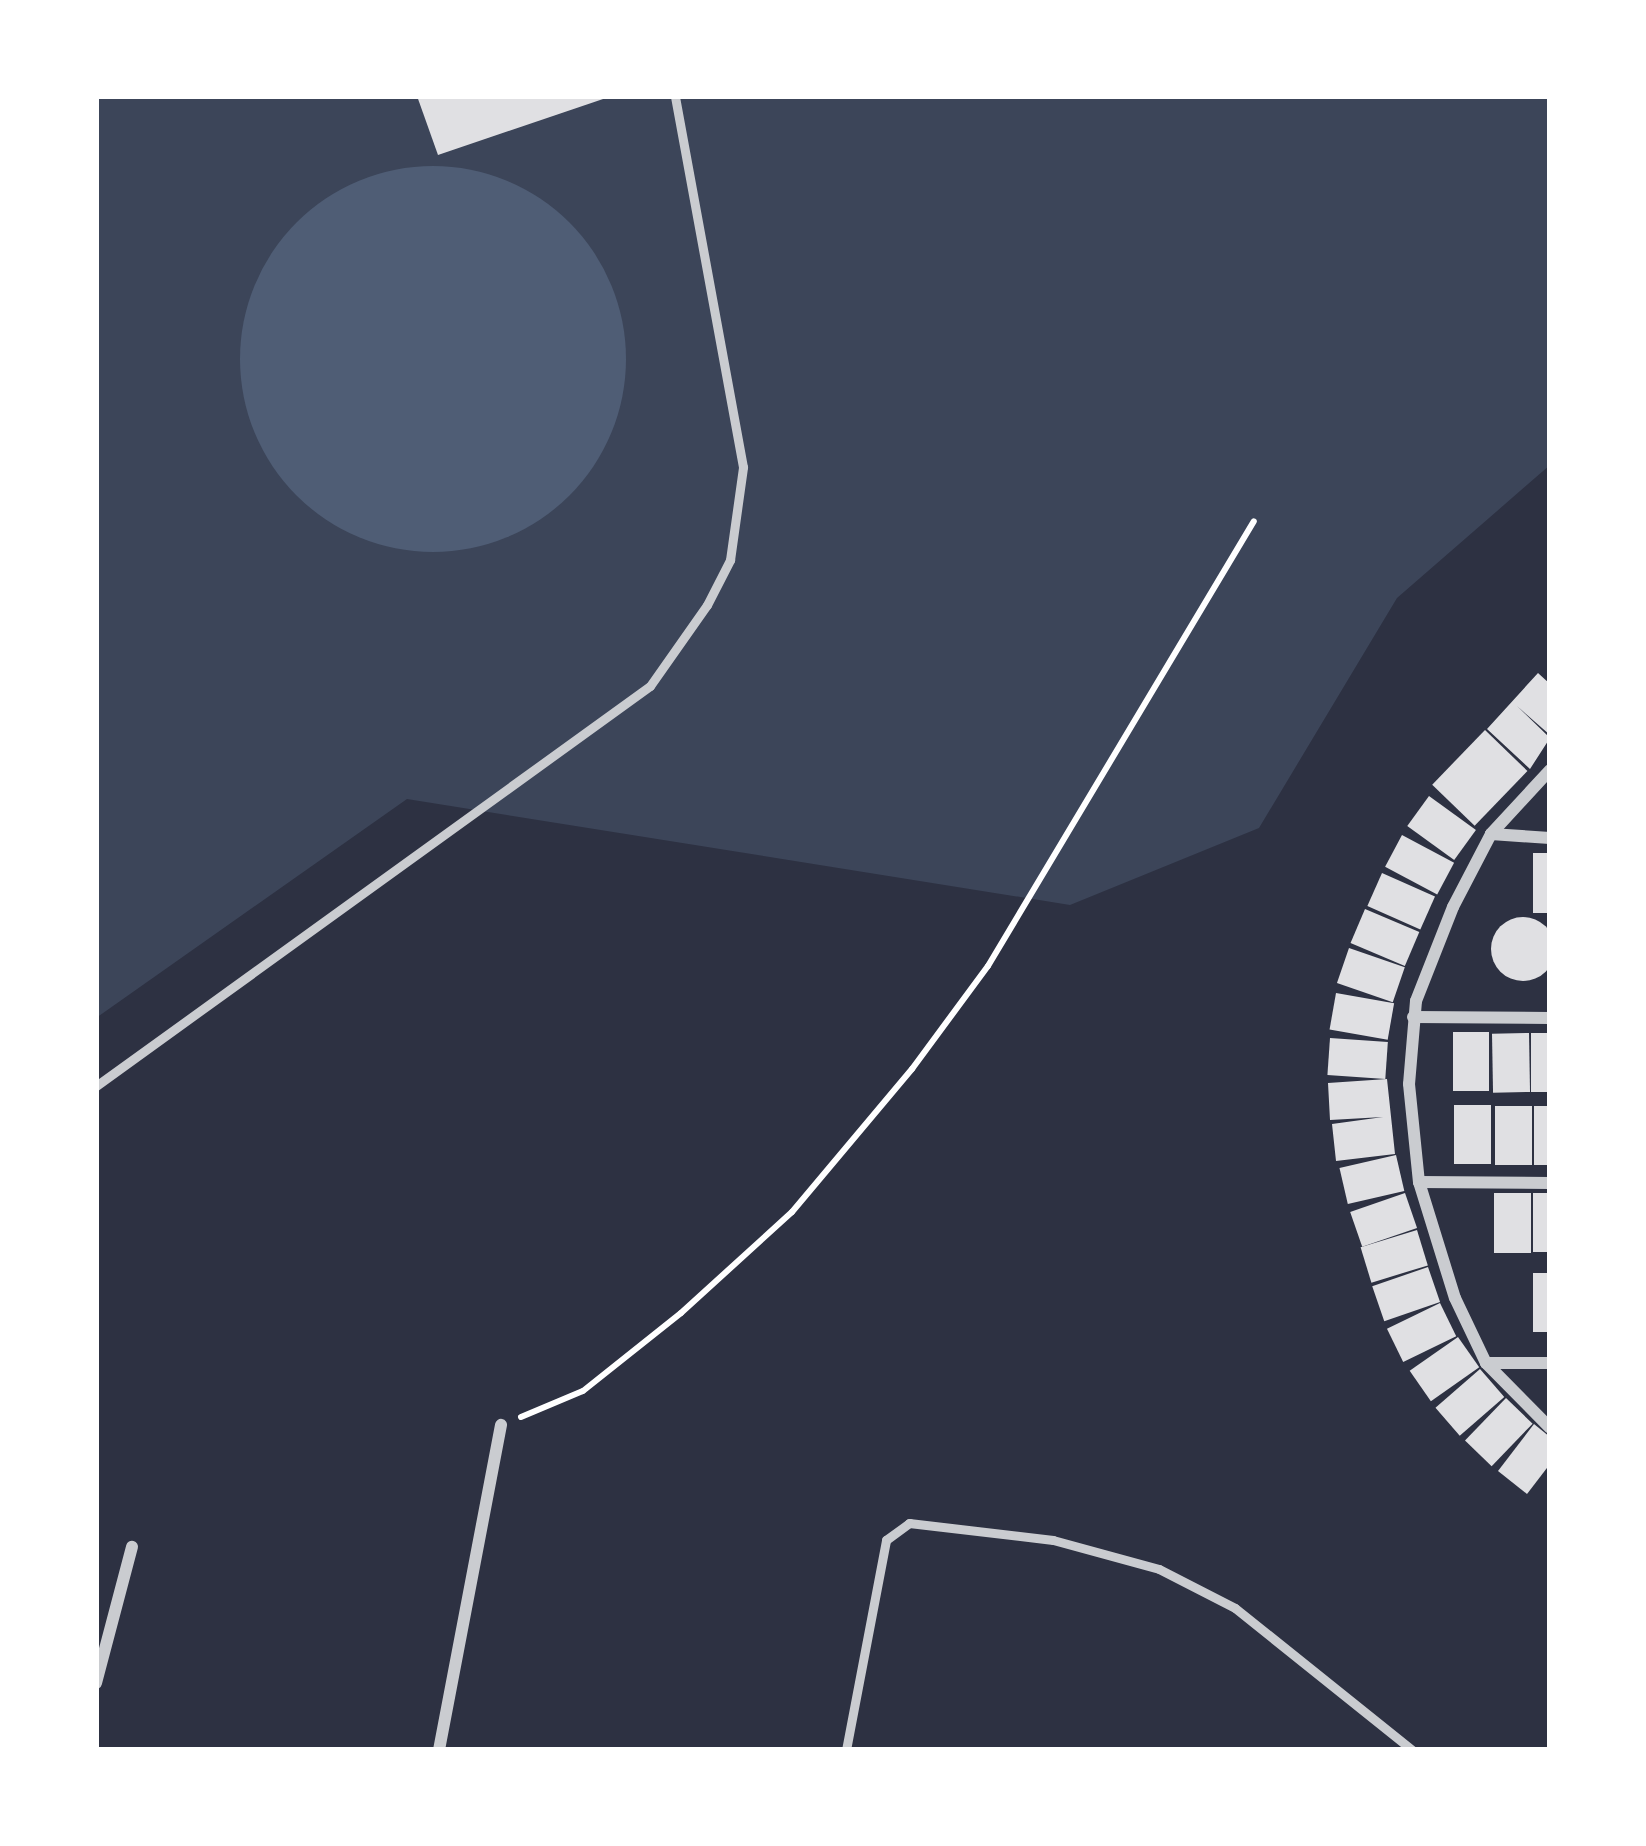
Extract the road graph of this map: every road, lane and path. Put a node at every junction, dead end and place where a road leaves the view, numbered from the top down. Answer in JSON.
{"nodes":[{"id":1,"x":674,"y":96,"type":"edge"},
{"id":2,"x":1254,"y":521,"type":"dead end"},
{"id":3,"x":1550,"y":770,"type":"edge"},
{"id":4,"x":1491,"y":834,"type":"junction"},
{"id":5,"x":1550,"y":838,"type":"edge"},
{"id":6,"x":1413,"y":1017,"type":"junction"},
{"id":7,"x":1550,"y":1018,"type":"edge"},
{"id":8,"x":96,"y":1086,"type":"edge"},
{"id":9,"x":1419,"y":1182,"type":"junction"},
{"id":10,"x":1550,"y":1184,"type":"edge"},
{"id":11,"x":1486,"y":1363,"type":"junction"},
{"id":12,"x":1550,"y":1363,"type":"edge"},
{"id":13,"x":501,"y":1425,"type":"joint"},
{"id":14,"x":1550,"y":1428,"type":"edge"},
{"id":15,"x":132,"y":1547,"type":"dead end"},
{"id":16,"x":96,"y":1683,"type":"edge"},
{"id":17,"x":439,"y":1750,"type":"edge"},
{"id":18,"x":846,"y":1750,"type":"edge"},
{"id":19,"x":1412,"y":1750,"type":"edge"}],
"edges":[{"from":1,"to":8,"type":"lane"},
{"from":2,"to":13,"type":"path"},
{"from":3,"to":4,"type":"street"},
{"from":4,"to":5,"type":"street"},
{"from":4,"to":6,"type":"street"},
{"from":6,"to":7,"type":"street"},
{"from":6,"to":9,"type":"street"},
{"from":9,"to":10,"type":"street"},
{"from":9,"to":11,"type":"street"},
{"from":11,"to":12,"type":"street"},
{"from":11,"to":14,"type":"street"},
{"from":13,"to":17,"type":"street"},
{"from":15,"to":16,"type":"street"},
{"from":18,"to":19,"type":"lane"}]}
